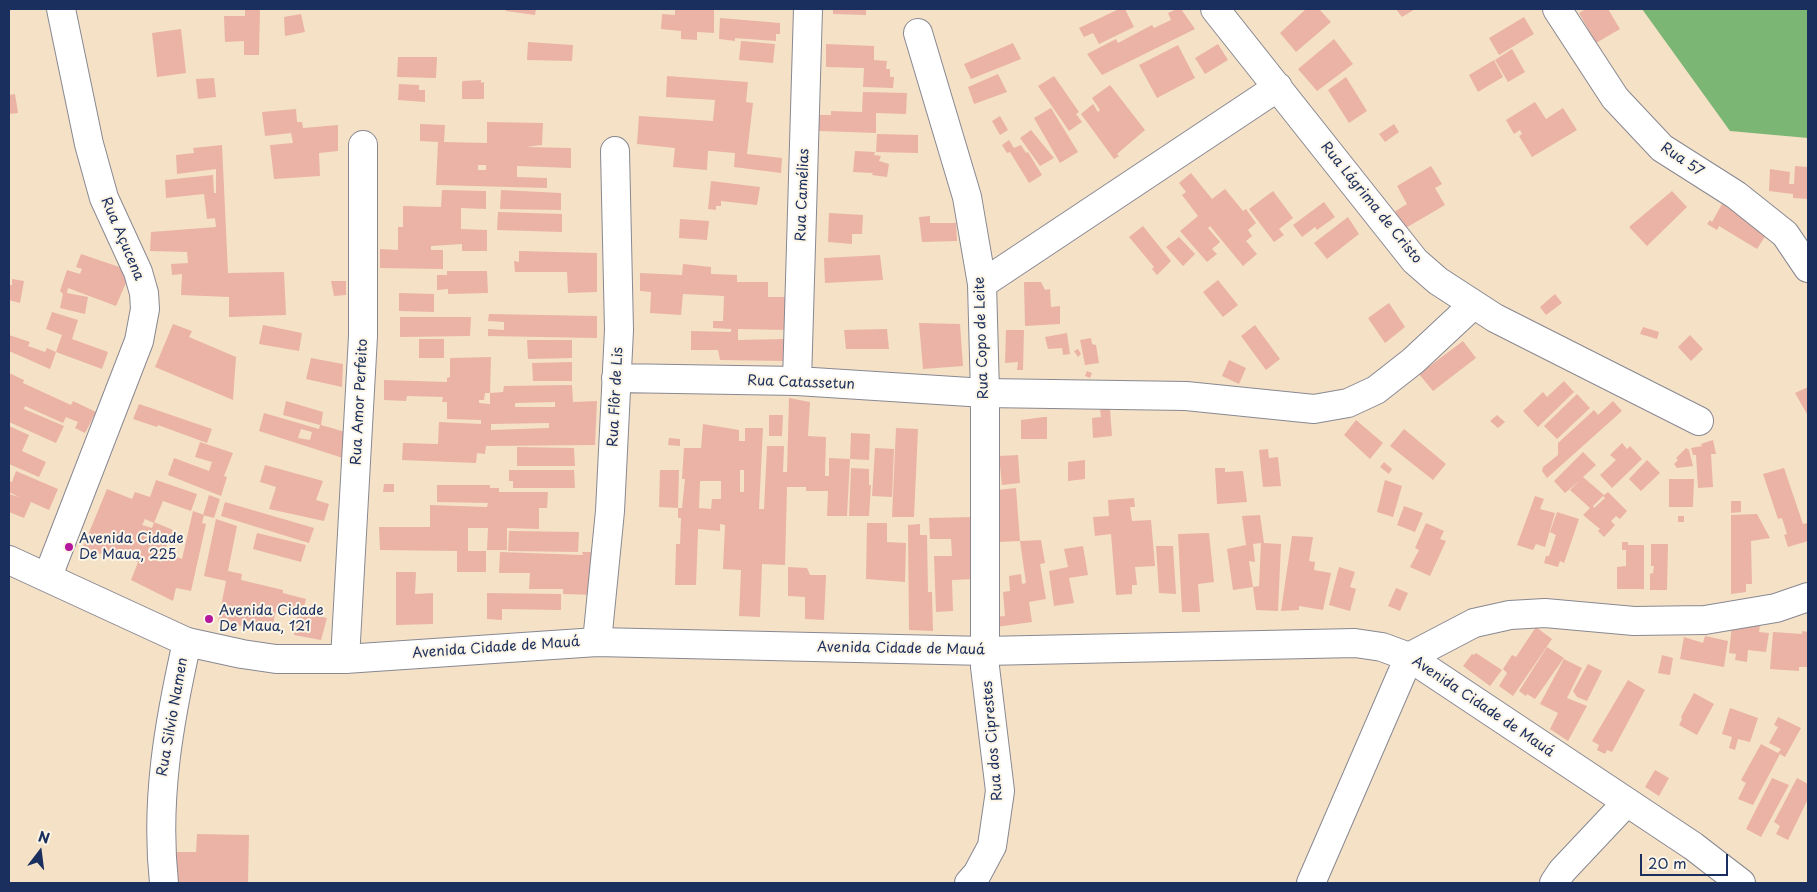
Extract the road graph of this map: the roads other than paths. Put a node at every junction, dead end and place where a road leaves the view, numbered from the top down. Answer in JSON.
{"nodes":[{"id":1,"x":61,"y":9,"type":"edge"},
{"id":2,"x":808,"y":9,"type":"edge"},
{"id":3,"x":1215,"y":9,"type":"edge"},
{"id":4,"x":1557,"y":9,"type":"edge"},
{"id":5,"x":918,"y":33,"type":"dead end"},
{"id":6,"x":1278,"y":87,"type":"junction"},
{"id":7,"x":363,"y":145,"type":"dead end"},
{"id":8,"x":615,"y":151,"type":"dead end"},
{"id":9,"x":1808,"y":268,"type":"edge"},
{"id":10,"x":982,"y":284,"type":"junction"},
{"id":11,"x":1473,"y":305,"type":"junction"},
{"id":12,"x":616,"y":378,"type":"junction"},
{"id":13,"x":797,"y":381,"type":"junction"},
{"id":14,"x":985,"y":393,"type":"junction"},
{"id":15,"x":1699,"y":421,"type":"dead end"},
{"id":16,"x":9,"y":560,"type":"edge"},
{"id":17,"x":48,"y":576,"type":"junction"},
{"id":18,"x":1808,"y":597,"type":"edge"},
{"id":19,"x":187,"y":642,"type":"junction"},
{"id":20,"x":597,"y":642,"type":"junction"},
{"id":21,"x":985,"y":651,"type":"junction"},
{"id":22,"x":1409,"y":657,"type":"junction"},
{"id":23,"x":345,"y":659,"type":"junction"},
{"id":24,"x":1626,"y":803,"type":"junction"},
{"id":25,"x":164,"y":883,"type":"edge"},
{"id":26,"x":969,"y":883,"type":"edge"},
{"id":27,"x":1311,"y":883,"type":"edge"},
{"id":28,"x":1554,"y":883,"type":"edge"},
{"id":29,"x":1741,"y":883,"type":"edge"}],
"edges":[{"from":1,"to":17,"type":"street","name":"Rua Açucena"},
{"from":2,"to":13,"type":"street","name":"Rua Camélias"},
{"from":3,"to":6,"type":"street","name":"Rua Lágrima de Cristo"},
{"from":4,"to":9,"type":"street","name":"Rua 57"},
{"from":5,"to":10,"type":"street","name":"Rua Copo de Leite"},
{"from":6,"to":10,"type":"street"},
{"from":6,"to":11,"type":"street","name":"Rua Lágrima de Cristo"},
{"from":7,"to":23,"type":"street","name":"Rua Amor Perfeito"},
{"from":8,"to":12,"type":"street","name":"Rua Flôr de Lis"},
{"from":10,"to":14,"type":"street","name":"Rua Copo de Leite"},
{"from":11,"to":14,"type":"street","name":"Rua Catassetun"},
{"from":11,"to":15,"type":"street","name":"Rua Lágrima de Cristo"},
{"from":12,"to":13,"type":"street","name":"Rua Catassetun"},
{"from":12,"to":20,"type":"street","name":"Rua Flôr de Lis"},
{"from":13,"to":14,"type":"street","name":"Rua Catassetun"},
{"from":14,"to":21,"type":"street","name":"Rua Copo de Leite"},
{"from":16,"to":17,"type":"street","name":"Avenida Cidade de Mauá"},
{"from":17,"to":19,"type":"street","name":"Avenida Cidade de Mauá"},
{"from":18,"to":22,"type":"street"},
{"from":19,"to":23,"type":"street","name":"Avenida Cidade de Mauá"},
{"from":19,"to":25,"type":"street","name":"Rua Silvio Namen"},
{"from":20,"to":21,"type":"street","name":"Avenida Cidade de Mauá"},
{"from":20,"to":23,"type":"street","name":"Avenida Cidade de Mauá"},
{"from":21,"to":22,"type":"street","name":"Avenida Cidade de Mauá"},
{"from":21,"to":26,"type":"street","name":"Rua dos Ciprestes"},
{"from":22,"to":24,"type":"street","name":"Avenida Cidade de Mauá"},
{"from":22,"to":27,"type":"street"},
{"from":24,"to":28,"type":"street"},
{"from":24,"to":29,"type":"street","name":"Avenida Cidade de Mauá"}]}
